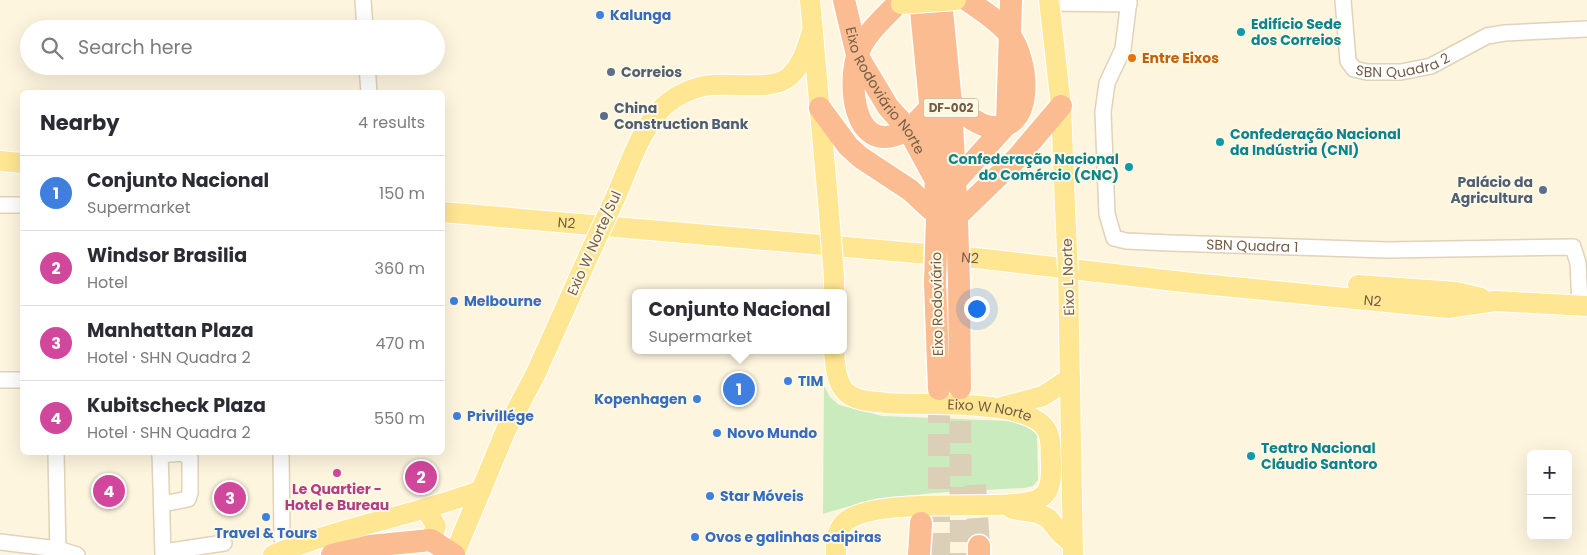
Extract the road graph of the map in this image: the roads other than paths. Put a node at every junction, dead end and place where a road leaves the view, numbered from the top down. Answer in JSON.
{"nodes":[{"id":1,"x":363,"y":0,"type":"edge"},
{"id":2,"x":810,"y":0,"type":"edge"},
{"id":3,"x":844,"y":0,"type":"edge"},
{"id":4,"x":941,"y":0,"type":"edge"},
{"id":5,"x":956,"y":0,"type":"edge"},
{"id":6,"x":967,"y":0,"type":"edge"},
{"id":7,"x":1011,"y":0,"type":"edge"},
{"id":8,"x":1343,"y":0,"type":"edge"},
{"id":9,"x":901,"y":2,"type":"edge"},
{"id":10,"x":1050,"y":2,"type":"edge"},
{"id":11,"x":1100,"y":2,"type":"edge"},
{"id":12,"x":1129,"y":2,"type":"edge"},
{"id":13,"x":364,"y":20,"type":"edge"},
{"id":14,"x":813,"y":29,"type":"junction"},
{"id":15,"x":1587,"y":29,"type":"edge"},
{"id":16,"x":1009,"y":34,"type":"junction"},
{"id":17,"x":857,"y":55,"type":"junction"},
{"id":18,"x":368,"y":75,"type":"edge"},
{"id":19,"x":369,"y":90,"type":"edge"},
{"id":20,"x":940,"y":106,"type":"junction"},
{"id":21,"x":1061,"y":106,"type":"junction"},
{"id":22,"x":820,"y":108,"type":"junction"},
{"id":23,"x":1007,"y":124,"type":"junction"},
{"id":24,"x":908,"y":129,"type":"junction"},
{"id":25,"x":0,"y":161,"type":"edge"},
{"id":26,"x":20,"y":163,"type":"edge"},
{"id":27,"x":0,"y":173,"type":"edge"},
{"id":28,"x":20,"y":175,"type":"edge"},
{"id":29,"x":945,"y":180,"type":"junction"},
{"id":30,"x":445,"y":199,"type":"edge"},
{"id":31,"x":0,"y":205,"type":"edge"},
{"id":32,"x":20,"y":205,"type":"edge"},
{"id":33,"x":519,"y":211,"type":"junction"},
{"id":34,"x":445,"y":212,"type":"edge"},
{"id":35,"x":947,"y":218,"type":"junction"},
{"id":36,"x":1278,"y":279,"type":"junction"},
{"id":37,"x":1192,"y":283,"type":"junction"},
{"id":38,"x":1326,"y":283,"type":"junction"},
{"id":39,"x":834,"y":285,"type":"edge"},
{"id":40,"x":1373,"y":300,"type":"junction"},
{"id":41,"x":1495,"y":302,"type":"junction"},
{"id":42,"x":1583,"y":305,"type":"edge"},
{"id":43,"x":835,"y":354,"type":"edge"},
{"id":44,"x":1070,"y":378,"type":"junction"},
{"id":45,"x":0,"y":380,"type":"edge"},
{"id":46,"x":20,"y":380,"type":"edge"},
{"id":47,"x":1002,"y":407,"type":"junction"},
{"id":48,"x":56,"y":455,"type":"edge"},
{"id":49,"x":160,"y":455,"type":"edge"},
{"id":50,"x":185,"y":455,"type":"edge"},
{"id":51,"x":281,"y":455,"type":"edge"},
{"id":52,"x":479,"y":491,"type":"junction"},
{"id":53,"x":162,"y":504,"type":"junction"},
{"id":54,"x":997,"y":506,"type":"junction"},
{"id":55,"x":426,"y":509,"type":"junction"},
{"id":56,"x":921,"y":523,"type":"dead end"},
{"id":57,"x":432,"y":540,"type":"junction"},
{"id":58,"x":0,"y":542,"type":"edge"},
{"id":59,"x":224,"y":543,"type":"dead end"},
{"id":60,"x":1073,"y":549,"type":"edge"},
{"id":61,"x":58,"y":552,"type":"edge"},
{"id":62,"x":279,"y":553,"type":"edge"},
{"id":63,"x":163,"y":554,"type":"edge"},
{"id":64,"x":77,"y":555,"type":"edge"},
{"id":65,"x":332,"y":555,"type":"edge"},
{"id":66,"x":454,"y":555,"type":"edge"},
{"id":67,"x":836,"y":555,"type":"edge"},
{"id":68,"x":920,"y":555,"type":"edge"}],
"edges":[{"from":1,"to":13,"type":"street"},
{"from":2,"to":14,"type":"main road"},
{"from":3,"to":17,"type":"highway","name":"Eixo Rodoviário Norte","number":"DF-002"},
{"from":4,"to":20,"type":"highway","name":"Eixo Rodoviário Norte","number":"DF-002"},
{"from":5,"to":9,"type":"main road","bridge":true},
{"from":6,"to":16,"type":"highway"},
{"from":7,"to":16,"type":"highway"},
{"from":8,"to":15,"type":"street","name":"SBN Quadra 2"},
{"from":9,"to":17,"type":"highway"},
{"from":9,"to":20,"type":"highway","name":"Eixo Rodoviário Norte","number":"DF-002"},
{"from":10,"to":11,"type":"street"},
{"from":10,"to":21,"type":"main road","name":"Eixo L Norte"},
{"from":11,"to":12,"type":"street"},
{"from":12,"to":42,"type":"street","name":"SBN Quadra 1"},
{"from":14,"to":22,"type":"main road"},
{"from":14,"to":52,"type":"main road","name":"Exio W Norte/Sul","bridge":true},
{"from":16,"to":23,"type":"highway"},
{"from":17,"to":24,"type":"highway","name":"Eixo Rodoviário Norte","number":"DF-002"},
{"from":17,"to":24,"type":"highway"},
{"from":18,"to":19,"type":"street"},
{"from":20,"to":23,"type":"highway"},
{"from":20,"to":24,"type":"highway"},
{"from":20,"to":29,"type":"highway","name":"Eixo Rodoviário Norte","number":"DF-002"},
{"from":21,"to":35,"type":"highway"},
{"from":21,"to":44,"type":"main road","name":"Eixo L Norte","bridge":true},
{"from":22,"to":35,"type":"highway"},
{"from":22,"to":39,"type":"main road","bridge":true},
{"from":23,"to":29,"type":"highway"},
{"from":24,"to":29,"type":"highway","name":"Eixo Rodoviário Norte","number":"DF-002"},
{"from":25,"to":26,"type":"main road"},
{"from":27,"to":28,"type":"main road"},
{"from":29,"to":35,"type":"highway","name":"Eixo Rodoviário Norte","number":"DF-002"},
{"from":30,"to":33,"type":"main road","name":"N2"},
{"from":31,"to":32,"type":"street"},
{"from":33,"to":34,"type":"main road"},
{"from":33,"to":36,"type":"main road","name":"N2"},
{"from":33,"to":37,"type":"main road","name":"N2"},
{"from":35,"to":35,"type":"highway","name":"Eixo Rodoviário","number":"DF-002","bridge":true},
{"from":36,"to":37,"type":"main road"},
{"from":36,"to":38,"type":"main road","name":"N2"},
{"from":37,"to":40,"type":"main road","name":"N2"},
{"from":38,"to":40,"type":"main road"},
{"from":38,"to":41,"type":"main road","name":"N2"},
{"from":40,"to":41,"type":"main road","name":"N2"},
{"from":41,"to":42,"type":"main road","name":"N2"},
{"from":43,"to":47,"type":"main road","name":"Eixo W Norte"},
{"from":44,"to":47,"type":"main road"},
{"from":44,"to":60,"type":"main road","name":"Eixo L Norte"},
{"from":45,"to":46,"type":"street"},
{"from":47,"to":54,"type":"main road","name":"Eixo W Norte"},
{"from":48,"to":61,"type":"street"},
{"from":49,"to":53,"type":"street"},
{"from":50,"to":53,"type":"street"},
{"from":51,"to":62,"type":"street"},
{"from":52,"to":55,"type":"main road"},
{"from":52,"to":66,"type":"main road","name":"Exio W Norte/Sul"},
{"from":53,"to":63,"type":"street"},
{"from":54,"to":60,"type":"main road"},
{"from":54,"to":67,"type":"main road","name":"Eixo W Norte"},
{"from":55,"to":57,"type":"main road"},
{"from":55,"to":62,"type":"main road"},
{"from":56,"to":68,"type":"highway"},
{"from":57,"to":65,"type":"highway"},
{"from":57,"to":66,"type":"highway"},
{"from":58,"to":61,"type":"street"},
{"from":59,"to":63,"type":"street"},
{"from":61,"to":64,"type":"street"}]}
